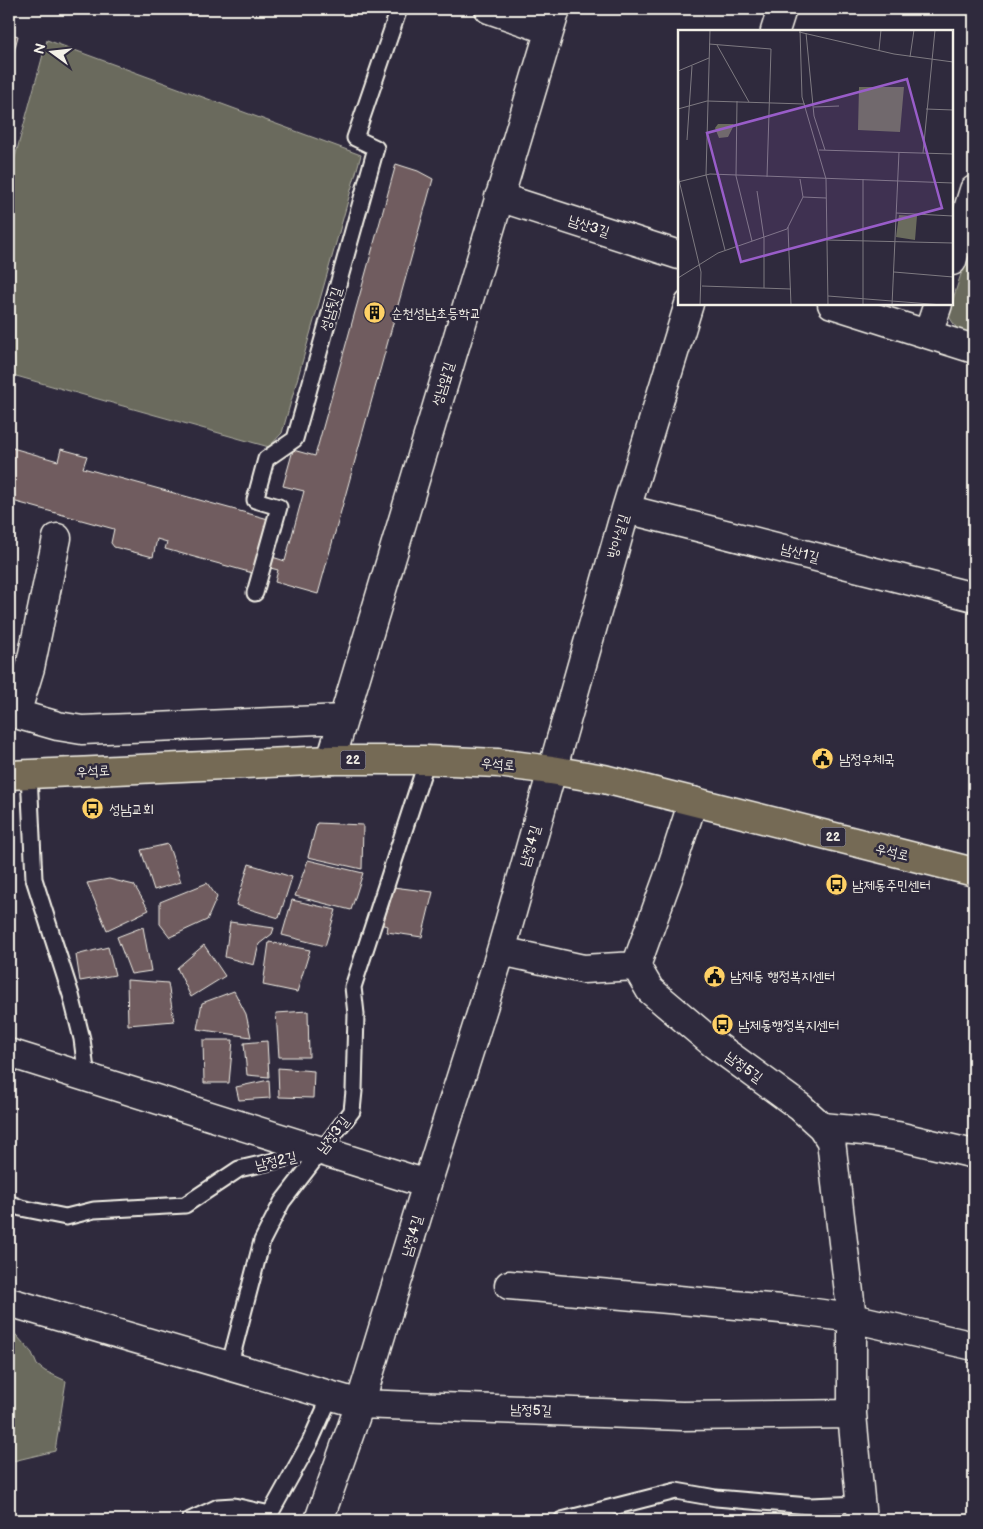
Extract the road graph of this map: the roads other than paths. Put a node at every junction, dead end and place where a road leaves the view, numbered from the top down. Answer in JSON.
{"nodes":[{"id":1,"x":399,"y":9,"type":"edge"},
{"id":2,"x":489,"y":9,"type":"edge"},
{"id":3,"x":782,"y":9,"type":"edge"},
{"id":4,"x":553,"y":20,"type":"edge"},
{"id":5,"x":775,"y":30,"type":"edge"},
{"id":6,"x":974,"y":190,"type":"edge"},
{"id":7,"x":499,"y":196,"type":"junction"},
{"id":8,"x":678,"y":255,"type":"edge"},
{"id":9,"x":953,"y":258,"type":"edge"},
{"id":10,"x":689,"y":305,"type":"edge"},
{"id":11,"x":835,"y":305,"type":"edge"},
{"id":12,"x":938,"y":305,"type":"edge"},
{"id":13,"x":928,"y":334,"type":"junction"},
{"id":14,"x":974,"y":349,"type":"edge"},
{"id":15,"x":626,"y":509,"type":"junction"},
{"id":16,"x":57,"y":538,"type":"dead end"},
{"id":17,"x":256,"y":593,"type":"dead end"},
{"id":18,"x":974,"y":597,"type":"edge"},
{"id":19,"x":12,"y":714,"type":"edge"},
{"id":20,"x":343,"y":719,"type":"junction"},
{"id":21,"x":331,"y":760,"type":"junction"},
{"id":22,"x":426,"y":760,"type":"junction"},
{"id":23,"x":551,"y":770,"type":"junction"},
{"id":24,"x":19,"y":774,"type":"edge"},
{"id":25,"x":693,"y":801,"type":"junction"},
{"id":26,"x":974,"y":872,"type":"edge"},
{"id":27,"x":501,"y":950,"type":"junction"},
{"id":28,"x":636,"y":966,"type":"junction"},
{"id":29,"x":9,"y":1053,"type":"edge"},
{"id":30,"x":87,"y":1078,"type":"junction"},
{"id":31,"x":822,"y":1127,"type":"junction"},
{"id":32,"x":320,"y":1151,"type":"junction"},
{"id":33,"x":974,"y":1154,"type":"edge"},
{"id":34,"x":427,"y":1184,"type":"junction"},
{"id":35,"x":9,"y":1202,"type":"edge"},
{"id":36,"x":509,"y":1285,"type":"dead end"},
{"id":37,"x":9,"y":1302,"type":"edge"},
{"id":38,"x":852,"y":1318,"type":"junction"},
{"id":39,"x":974,"y":1346,"type":"edge"},
{"id":40,"x":229,"y":1367,"type":"junction"},
{"id":41,"x":331,"y":1396,"type":"junction"},
{"id":42,"x":360,"y":1404,"type":"junction"},
{"id":43,"x":852,"y":1414,"type":"junction"},
{"id":44,"x":862,"y":1512,"type":"edge"},
{"id":45,"x":269,"y":1517,"type":"edge"},
{"id":46,"x":190,"y":1520,"type":"edge"},
{"id":47,"x":319,"y":1520,"type":"edge"},
{"id":48,"x":562,"y":1520,"type":"edge"}],
"edges":[{"from":1,"to":17,"type":"lane","name":"성남뒷길"},
{"from":2,"to":4,"type":"street"},
{"from":3,"to":5,"type":"street"},
{"from":4,"to":7,"type":"street","name":"성남앞길"},
{"from":6,"to":9,"type":"street"},
{"from":7,"to":8,"type":"street","name":"남산3길"},
{"from":7,"to":20,"type":"street","name":"성남앞길"},
{"from":10,"to":15,"type":"street","name":"방아실길"},
{"from":11,"to":13,"type":"street"},
{"from":12,"to":13,"type":"street"},
{"from":13,"to":14,"type":"street"},
{"from":15,"to":18,"type":"street","name":"남산1길"},
{"from":15,"to":23,"type":"street","name":"방아실길"},
{"from":16,"to":19,"type":"street"},
{"from":19,"to":20,"type":"street"},
{"from":20,"to":21,"type":"street","name":"성남앞길"},
{"from":21,"to":22,"type":"main road","name":"우석로","number":"22"},
{"from":21,"to":24,"type":"main road","name":"우석로","number":"22"},
{"from":22,"to":23,"type":"main road","name":"우석로","number":"22"},
{"from":22,"to":32,"type":"lane","name":"남정3길"},
{"from":23,"to":25,"type":"main road","name":"우석로","number":"22"},
{"from":23,"to":27,"type":"street","name":"남정4길"},
{"from":24,"to":30,"type":"lane"},
{"from":25,"to":26,"type":"main road","name":"우석로","number":"22"},
{"from":25,"to":28,"type":"street"},
{"from":27,"to":28,"type":"street"},
{"from":27,"to":34,"type":"street","name":"남정4길"},
{"from":28,"to":31,"type":"street","name":"남정5길"},
{"from":29,"to":30,"type":"street","name":"남정2길"},
{"from":30,"to":32,"type":"street","name":"남정2길"},
{"from":31,"to":33,"type":"street"},
{"from":31,"to":38,"type":"street","name":"남정5길"},
{"from":32,"to":34,"type":"street"},
{"from":32,"to":35,"type":"lane","name":"남정2길"},
{"from":32,"to":40,"type":"lane","name":"남정3길"},
{"from":34,"to":42,"type":"street","name":"남정4길"},
{"from":36,"to":38,"type":"street"},
{"from":37,"to":40,"type":"street"},
{"from":38,"to":39,"type":"street"},
{"from":38,"to":43,"type":"street","name":"남정5길"},
{"from":40,"to":41,"type":"street"},
{"from":41,"to":42,"type":"street"},
{"from":41,"to":45,"type":"lane"},
{"from":42,"to":43,"type":"street","name":"남정5길"},
{"from":42,"to":47,"type":"street","name":"남정4길"},
{"from":43,"to":44,"type":"street","name":"남정5길"},
{"from":44,"to":48,"type":"lane"},
{"from":45,"to":46,"type":"lane"}]}
